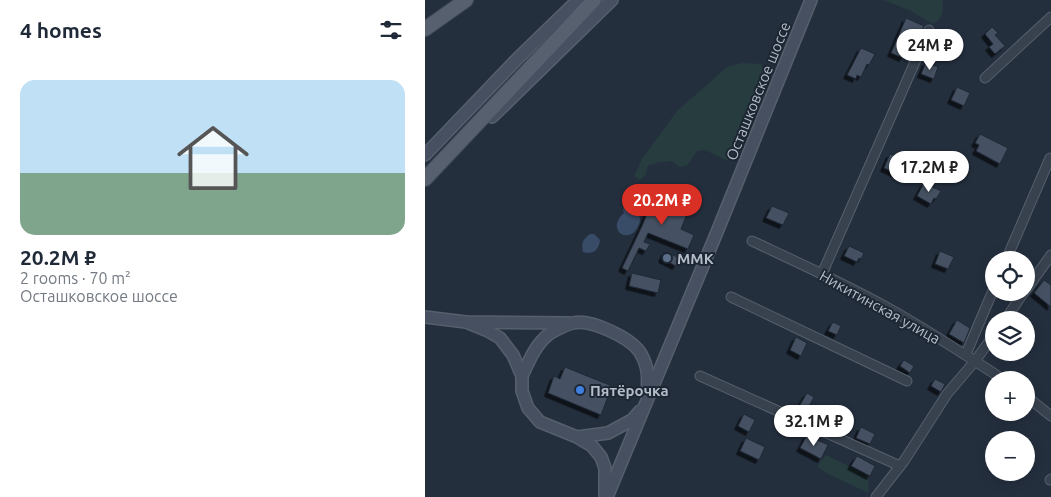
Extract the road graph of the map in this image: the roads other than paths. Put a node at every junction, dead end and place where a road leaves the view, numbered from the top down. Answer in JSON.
{"nodes":[{"id":1,"x":455,"y":0,"type":"edge"},
{"id":2,"x":466,"y":0,"type":"edge"},
{"id":3,"x":578,"y":0,"type":"edge"},
{"id":4,"x":594,"y":0,"type":"edge"},
{"id":5,"x":612,"y":0,"type":"edge"},
{"id":6,"x":811,"y":0,"type":"edge"},
{"id":7,"x":1051,"y":17,"type":"edge"},
{"id":8,"x":425,"y":27,"type":"edge"},
{"id":9,"x":929,"y":30,"type":"dead end"},
{"id":10,"x":985,"y":78,"type":"dead end"},
{"id":11,"x":425,"y":155,"type":"edge"},
{"id":12,"x":1049,"y":158,"type":"dead end"},
{"id":13,"x":425,"y":179,"type":"edge"},
{"id":14,"x":425,"y":184,"type":"edge"},
{"id":15,"x":752,"y":241,"type":"dead end"},
{"id":16,"x":1010,"y":251,"type":"edge"},
{"id":17,"x":1051,"y":255,"type":"edge"},
{"id":18,"x":822,"y":274,"type":"junction"},
{"id":19,"x":1035,"y":277,"type":"edge"},
{"id":20,"x":731,"y":296,"type":"dead end"},
{"id":21,"x":988,"y":301,"type":"edge"},
{"id":22,"x":425,"y":317,"type":"edge"},
{"id":23,"x":466,"y":322,"type":"junction"},
{"id":24,"x":573,"y":323,"type":"junction"},
{"id":25,"x":985,"y":347,"type":"edge"},
{"id":26,"x":966,"y":354,"type":"junction"},
{"id":27,"x":975,"y":361,"type":"junction"},
{"id":28,"x":990,"y":371,"type":"edge"},
{"id":29,"x":522,"y":376,"type":"junction"},
{"id":30,"x":700,"y":376,"type":"dead end"},
{"id":31,"x":907,"y":381,"type":"dead end"},
{"id":32,"x":647,"y":402,"type":"junction"},
{"id":33,"x":1035,"y":403,"type":"edge"},
{"id":34,"x":1051,"y":416,"type":"edge"},
{"id":35,"x":577,"y":437,"type":"junction"},
{"id":36,"x":900,"y":466,"type":"junction"},
{"id":37,"x":606,"y":497,"type":"edge"},
{"id":38,"x":876,"y":497,"type":"edge"}],
"edges":[{"from":1,"to":8,"type":"main road"},
{"from":2,"to":8,"type":"main road"},
{"from":3,"to":11,"type":"main road"},
{"from":4,"to":13,"type":"main road"},
{"from":5,"to":14,"type":"main road"},
{"from":6,"to":32,"type":"main road","name":"Осташковское шоссе"},
{"from":7,"to":10,"type":"street"},
{"from":9,"to":18,"type":"street"},
{"from":12,"to":16,"type":"street"},
{"from":15,"to":18,"type":"street","name":"Никитинская улица"},
{"from":17,"to":19,"type":"street"},
{"from":18,"to":26,"type":"street","name":"Никитинская улица"},
{"from":20,"to":31,"type":"street"},
{"from":21,"to":26,"type":"street"},
{"from":22,"to":23,"type":"main road"},
{"from":23,"to":24,"type":"main road"},
{"from":23,"to":29,"type":"main road"},
{"from":24,"to":29,"type":"main road"},
{"from":24,"to":32,"type":"main road"},
{"from":25,"to":27,"type":"street"},
{"from":26,"to":27,"type":"street","name":"Никитинская улица"},
{"from":27,"to":28,"type":"street","name":"Никитинская улица"},
{"from":27,"to":36,"type":"street"},
{"from":29,"to":35,"type":"main road"},
{"from":30,"to":36,"type":"street"},
{"from":32,"to":35,"type":"main road"},
{"from":32,"to":37,"type":"main road","name":"Осташковское шоссе"},
{"from":33,"to":34,"type":"street"},
{"from":35,"to":37,"type":"main road"},
{"from":36,"to":38,"type":"street"}]}
